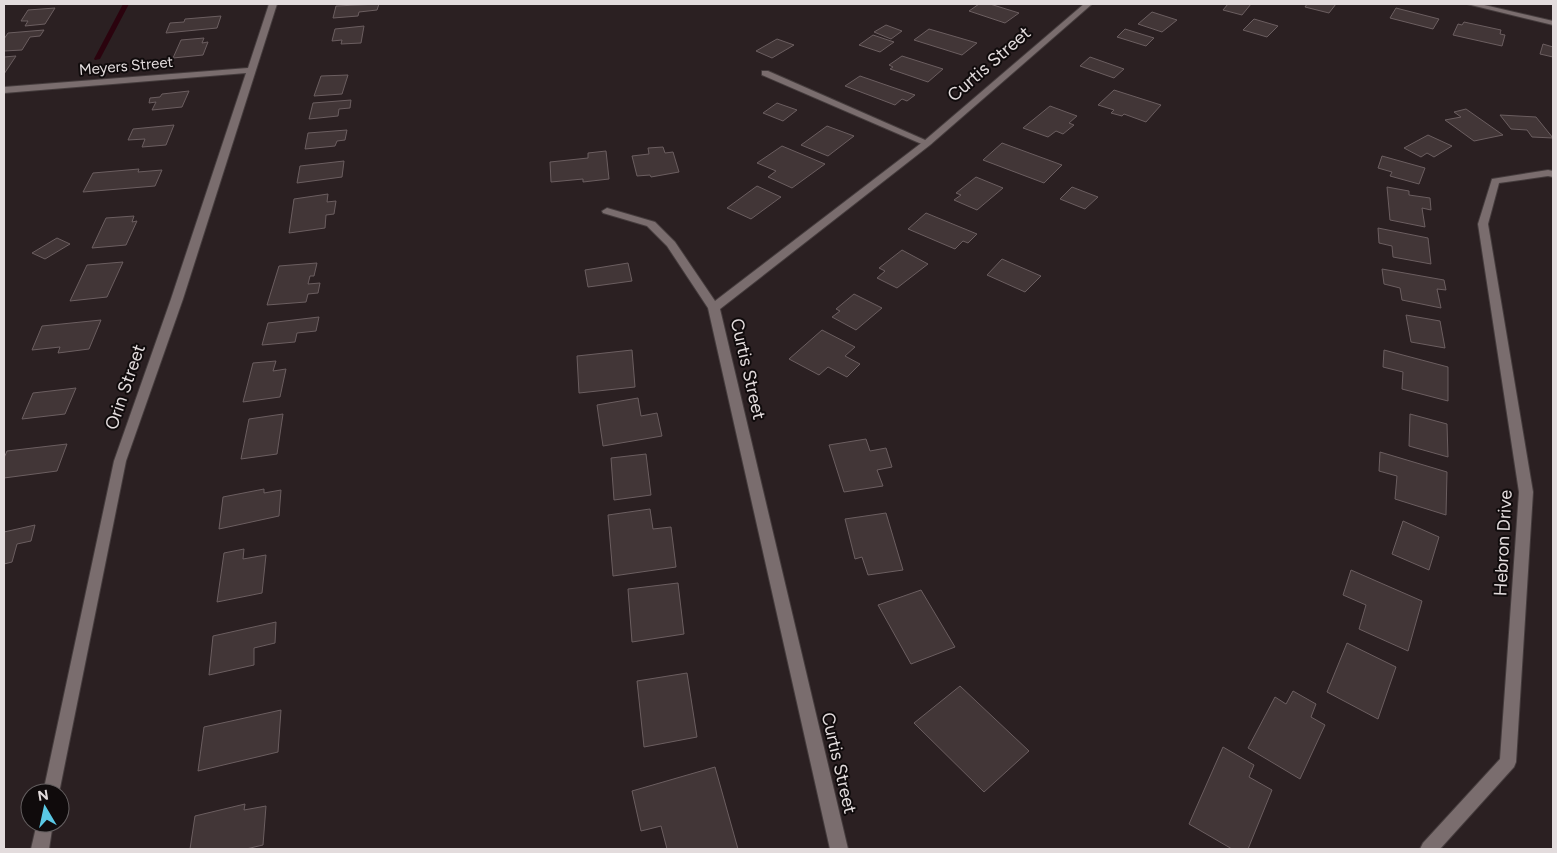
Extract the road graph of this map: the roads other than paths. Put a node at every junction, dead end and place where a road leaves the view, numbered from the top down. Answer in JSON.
{"nodes":[{"id":1,"x":273,"y":4,"type":"edge"},
{"id":2,"x":1088,"y":4,"type":"edge"},
{"id":3,"x":1471,"y":4,"type":"edge"},
{"id":4,"x":1553,"y":23,"type":"edge"},
{"id":5,"x":251,"y":70,"type":"junction"},
{"id":6,"x":765,"y":73,"type":"dead end"},
{"id":7,"x":4,"y":90,"type":"edge"},
{"id":8,"x":927,"y":143,"type":"junction"},
{"id":9,"x":1553,"y":174,"type":"edge"},
{"id":10,"x":607,"y":211,"type":"dead end"},
{"id":11,"x":714,"y":308,"type":"junction"},
{"id":12,"x":53,"y":783,"type":"edge"},
{"id":13,"x":43,"y":833,"type":"edge"},
{"id":14,"x":40,"y":849,"type":"edge"},
{"id":15,"x":839,"y":849,"type":"edge"},
{"id":16,"x":1429,"y":849,"type":"edge"}],
"edges":[{"from":1,"to":5,"type":"street","name":"Orin Street"},
{"from":2,"to":8,"type":"street","name":"Curtis Street"},
{"from":3,"to":4,"type":"street"},
{"from":5,"to":7,"type":"street","name":"Meyers Street"},
{"from":5,"to":12,"type":"street","name":"Orin Street"},
{"from":6,"to":8,"type":"street"},
{"from":8,"to":11,"type":"street","name":"Curtis Street"},
{"from":9,"to":16,"type":"street","name":"Hebron Drive"},
{"from":10,"to":11,"type":"street"},
{"from":11,"to":15,"type":"street","name":"Curtis Street"},
{"from":13,"to":14,"type":"street"}]}
